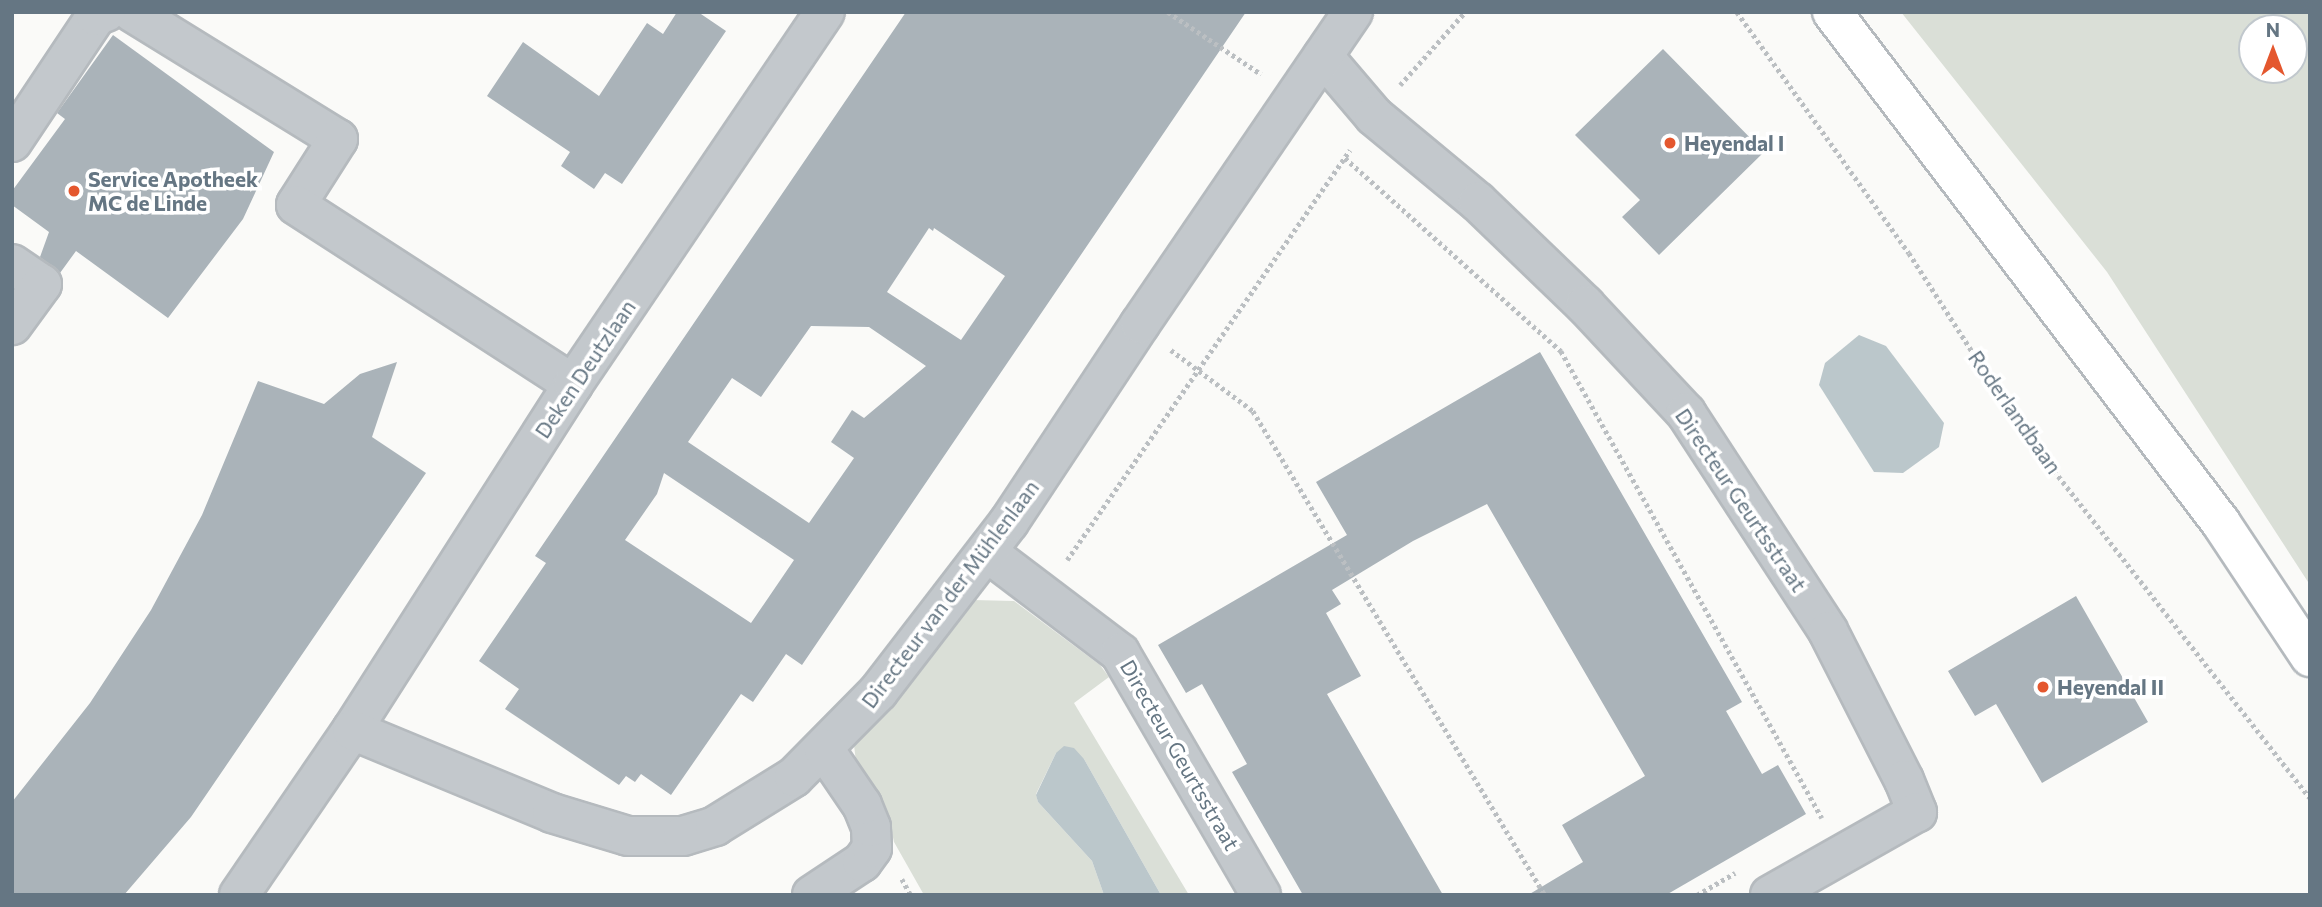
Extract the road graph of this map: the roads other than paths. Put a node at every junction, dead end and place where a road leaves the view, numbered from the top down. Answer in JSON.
{"nodes":[{"id":1,"x":106,"y":12,"type":"edge"},
{"id":2,"x":132,"y":12,"type":"edge"},
{"id":3,"x":1353,"y":12,"type":"edge"},
{"id":4,"x":1832,"y":12,"type":"edge"},
{"id":5,"x":824,"y":13,"type":"edge"},
{"id":6,"x":1323,"y":56,"type":"junction"},
{"id":7,"x":12,"y":142,"type":"edge"},
{"id":8,"x":12,"y":264,"type":"edge"},
{"id":9,"x":12,"y":325,"type":"edge"},
{"id":10,"x":573,"y":384,"type":"junction"},
{"id":11,"x":987,"y":552,"type":"junction"},
{"id":12,"x":2310,"y":657,"type":"edge"},
{"id":13,"x":352,"y":730,"type":"junction"},
{"id":14,"x":824,"y":749,"type":"junction"},
{"id":15,"x":1757,"y":881,"type":"edge"},
{"id":16,"x":239,"y":895,"type":"edge"},
{"id":17,"x":812,"y":895,"type":"edge"},
{"id":18,"x":1261,"y":895,"type":"edge"}],
"edges":[{"from":1,"to":7,"type":"street"},
{"from":2,"to":10,"type":"street"},
{"from":3,"to":6,"type":"street","name":"Directeur van der Mühlenlaan"},
{"from":4,"to":12,"type":"main road"},
{"from":5,"to":10,"type":"street","name":"Deken Deutzlaan"},
{"from":6,"to":11,"type":"street","name":"Directeur van der Mühlenlaan"},
{"from":6,"to":15,"type":"street","name":"Directeur Geurtsstraat"},
{"from":8,"to":9,"type":"street"},
{"from":10,"to":13,"type":"street","name":"Deken Deutzlaan"},
{"from":11,"to":14,"type":"street","name":"Directeur van der Mühlenlaan"},
{"from":11,"to":18,"type":"street","name":"Directeur Geurtsstraat"},
{"from":13,"to":14,"type":"street","name":"Directeur van der Mühlenlaan"},
{"from":13,"to":16,"type":"street"},
{"from":14,"to":17,"type":"street"}]}
